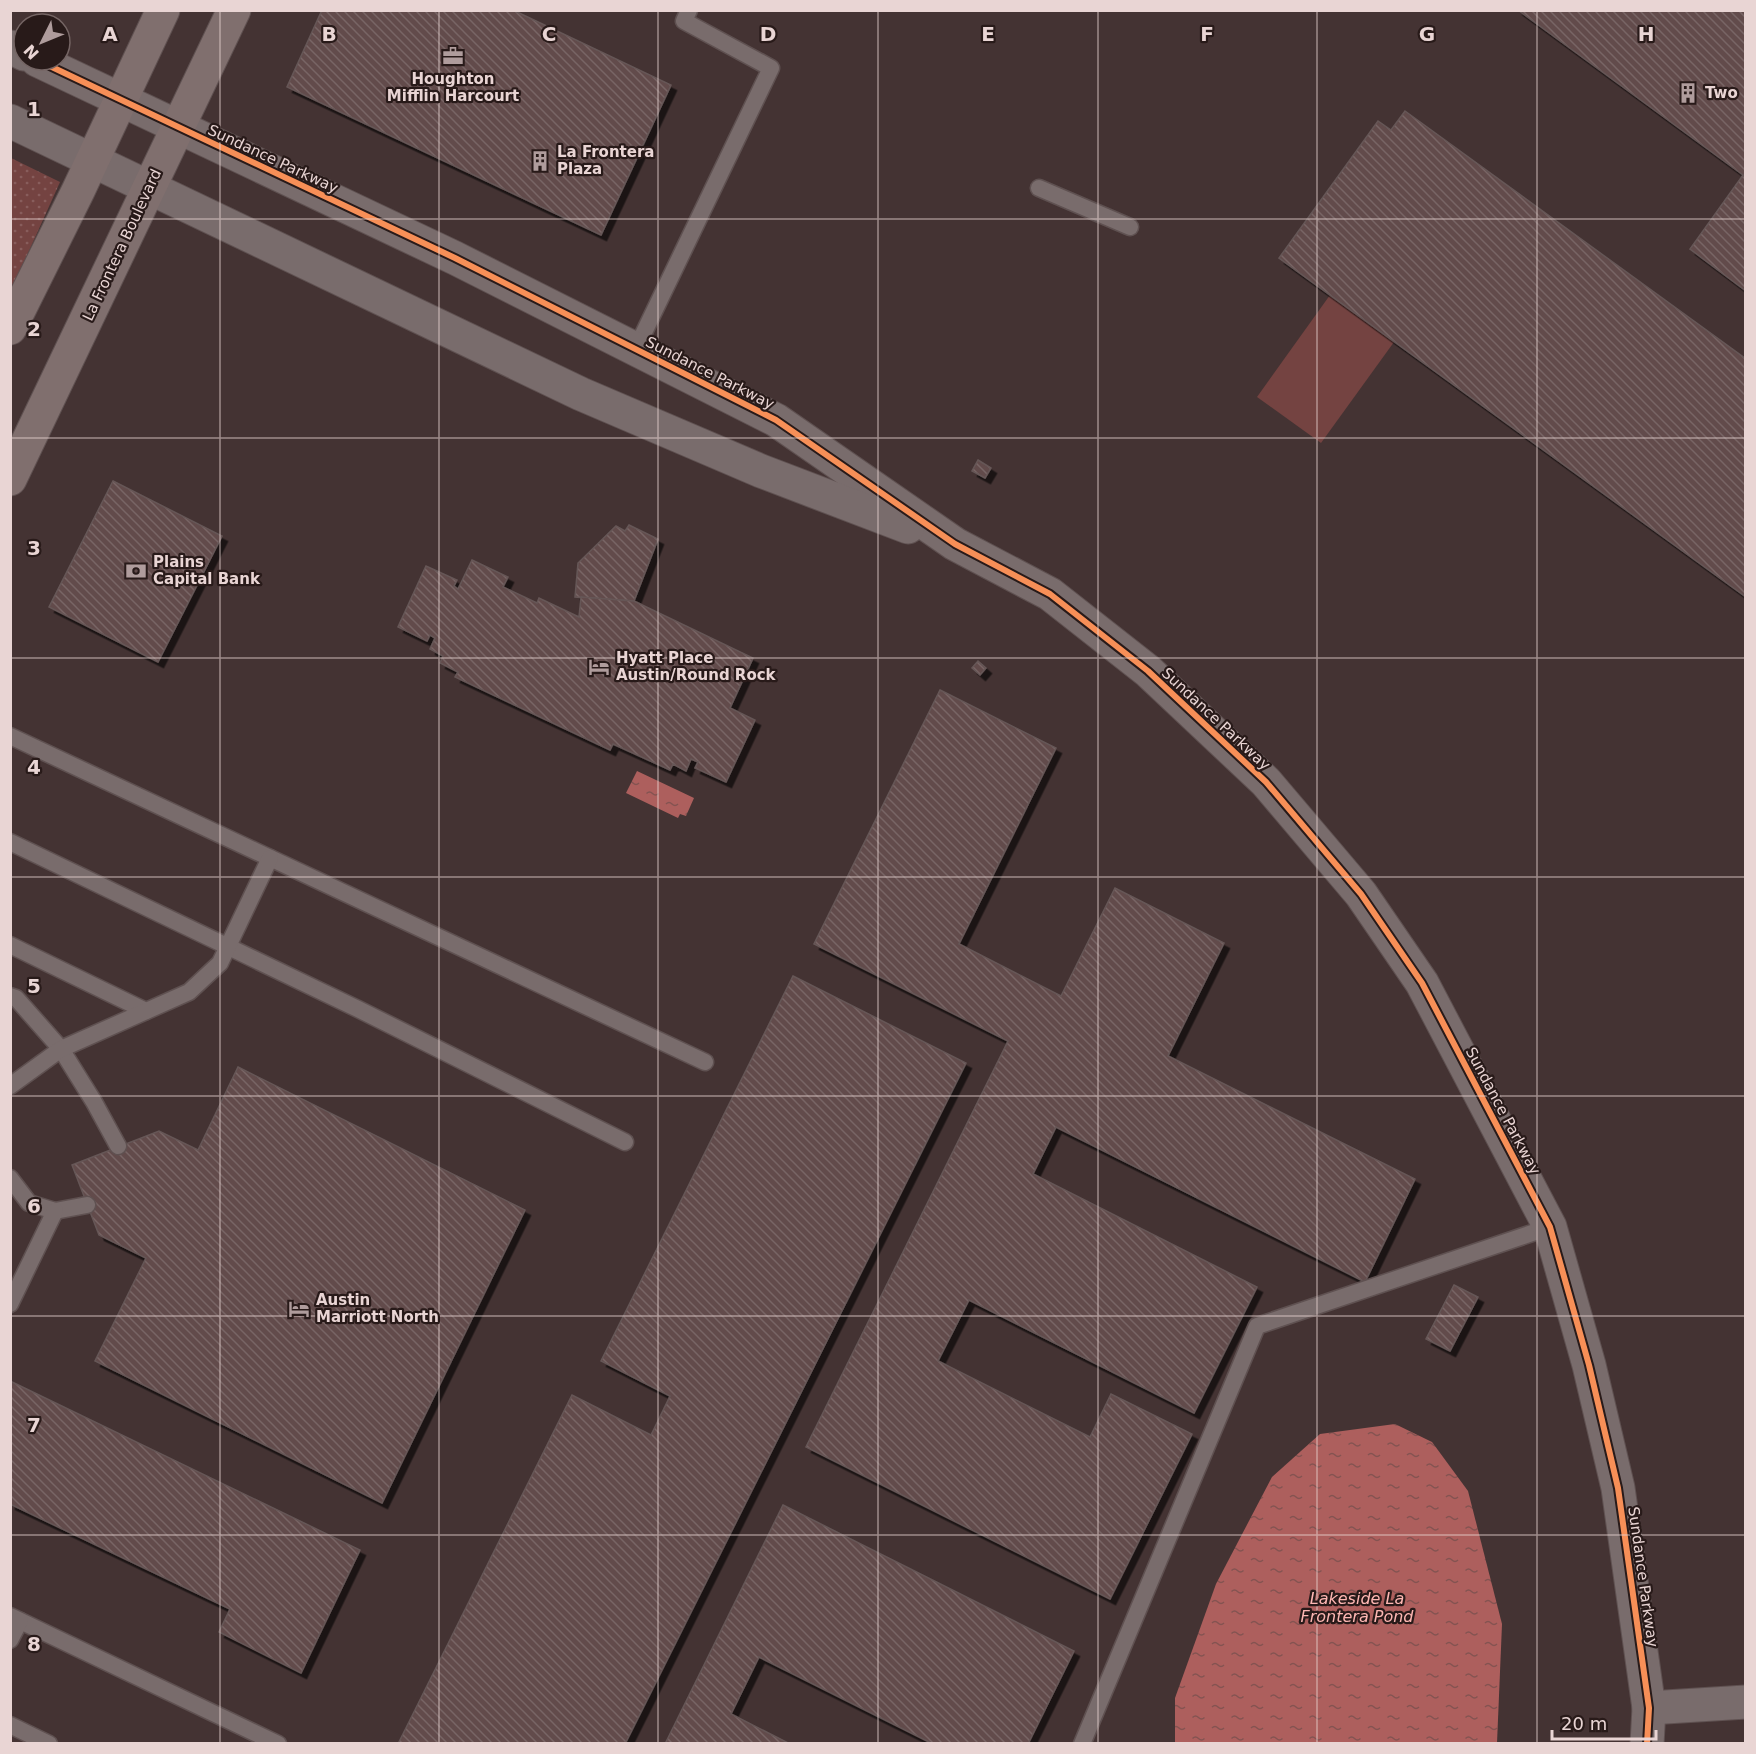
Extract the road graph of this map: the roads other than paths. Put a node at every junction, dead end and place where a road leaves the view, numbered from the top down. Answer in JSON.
{"nodes":[{"id":1,"x":163,"y":10,"type":"edge"},
{"id":2,"x":234,"y":10,"type":"edge"},
{"id":3,"x":689,"y":10,"type":"edge"},
{"id":4,"x":62,"y":72,"type":"edge"},
{"id":5,"x":121,"y":100,"type":"junction"},
{"id":6,"x":10,"y":121,"type":"edge"},
{"id":7,"x":178,"y":127,"type":"junction"},
{"id":8,"x":92,"y":160,"type":"junction"},
{"id":9,"x":149,"y":187,"type":"junction"},
{"id":10,"x":1039,"y":188,"type":"dead end"},
{"id":11,"x":1130,"y":227,"type":"dead end"},
{"id":12,"x":10,"y":328,"type":"edge"},
{"id":13,"x":636,"y":349,"type":"junction"},
{"id":14,"x":10,"y":479,"type":"edge"},
{"id":15,"x":955,"y":544,"type":"junction"},
{"id":16,"x":12,"y":740,"type":"edge"},
{"id":17,"x":10,"y":842,"type":"edge"},
{"id":18,"x":270,"y":858,"type":"junction"},
{"id":19,"x":10,"y":945,"type":"edge"},
{"id":20,"x":229,"y":946,"type":"junction"},
{"id":21,"x":10,"y":996,"type":"edge"},
{"id":22,"x":146,"y":1011,"type":"junction"},
{"id":23,"x":61,"y":1050,"type":"junction"},
{"id":24,"x":705,"y":1062,"type":"dead end"},
{"id":25,"x":10,"y":1086,"type":"edge"},
{"id":26,"x":625,"y":1142,"type":"dead end"},
{"id":27,"x":118,"y":1146,"type":"dead end"},
{"id":28,"x":10,"y":1178,"type":"edge"},
{"id":29,"x":87,"y":1205,"type":"dead end"},
{"id":30,"x":55,"y":1211,"type":"junction"},
{"id":31,"x":1550,"y":1227,"type":"junction"},
{"id":32,"x":10,"y":1304,"type":"edge"},
{"id":33,"x":15,"y":1618,"type":"edge"},
{"id":34,"x":10,"y":1640,"type":"edge"},
{"id":35,"x":1746,"y":1702,"type":"edge"},
{"id":36,"x":1649,"y":1708,"type":"junction"},
{"id":37,"x":10,"y":1725,"type":"edge"},
{"id":38,"x":49,"y":1743,"type":"edge"},
{"id":39,"x":278,"y":1743,"type":"edge"},
{"id":40,"x":1082,"y":1743,"type":"edge"},
{"id":41,"x":1647,"y":1743,"type":"edge"}],
"edges":[{"from":1,"to":5,"type":"street"},
{"from":2,"to":7,"type":"street","name":"La Frontera Boulevard"},
{"from":3,"to":13,"type":"lane"},
{"from":4,"to":5,"type":"street","name":"Sundance Parkway"},
{"from":5,"to":7,"type":"street","name":"Sundance Parkway"},
{"from":5,"to":8,"type":"street"},
{"from":6,"to":8,"type":"street","name":"Sundance Parkway"},
{"from":7,"to":9,"type":"street","name":"La Frontera Boulevard"},
{"from":7,"to":13,"type":"street","name":"Sundance Parkway"},
{"from":8,"to":9,"type":"street","name":"Sundance Parkway"},
{"from":8,"to":12,"type":"street"},
{"from":9,"to":14,"type":"street","name":"La Frontera Boulevard"},
{"from":9,"to":15,"type":"street","name":"Sundance Parkway"},
{"from":10,"to":11,"type":"lane"},
{"from":13,"to":15,"type":"street","name":"Sundance Parkway"},
{"from":15,"to":31,"type":"street","name":"Sundance Parkway"},
{"from":16,"to":18,"type":"lane"},
{"from":17,"to":20,"type":"lane"},
{"from":18,"to":20,"type":"lane"},
{"from":18,"to":24,"type":"lane"},
{"from":19,"to":22,"type":"lane"},
{"from":20,"to":22,"type":"lane"},
{"from":20,"to":26,"type":"lane"},
{"from":21,"to":23,"type":"lane"},
{"from":22,"to":23,"type":"lane"},
{"from":23,"to":25,"type":"lane"},
{"from":23,"to":27,"type":"lane"},
{"from":28,"to":30,"type":"lane"},
{"from":29,"to":30,"type":"lane"},
{"from":30,"to":32,"type":"lane"},
{"from":31,"to":36,"type":"street","name":"Sundance Parkway"},
{"from":31,"to":40,"type":"lane"},
{"from":33,"to":34,"type":"lane"},
{"from":33,"to":39,"type":"lane"},
{"from":35,"to":36,"type":"street"},
{"from":36,"to":41,"type":"street","name":"Sundance Parkway"},
{"from":37,"to":38,"type":"lane"}]}
